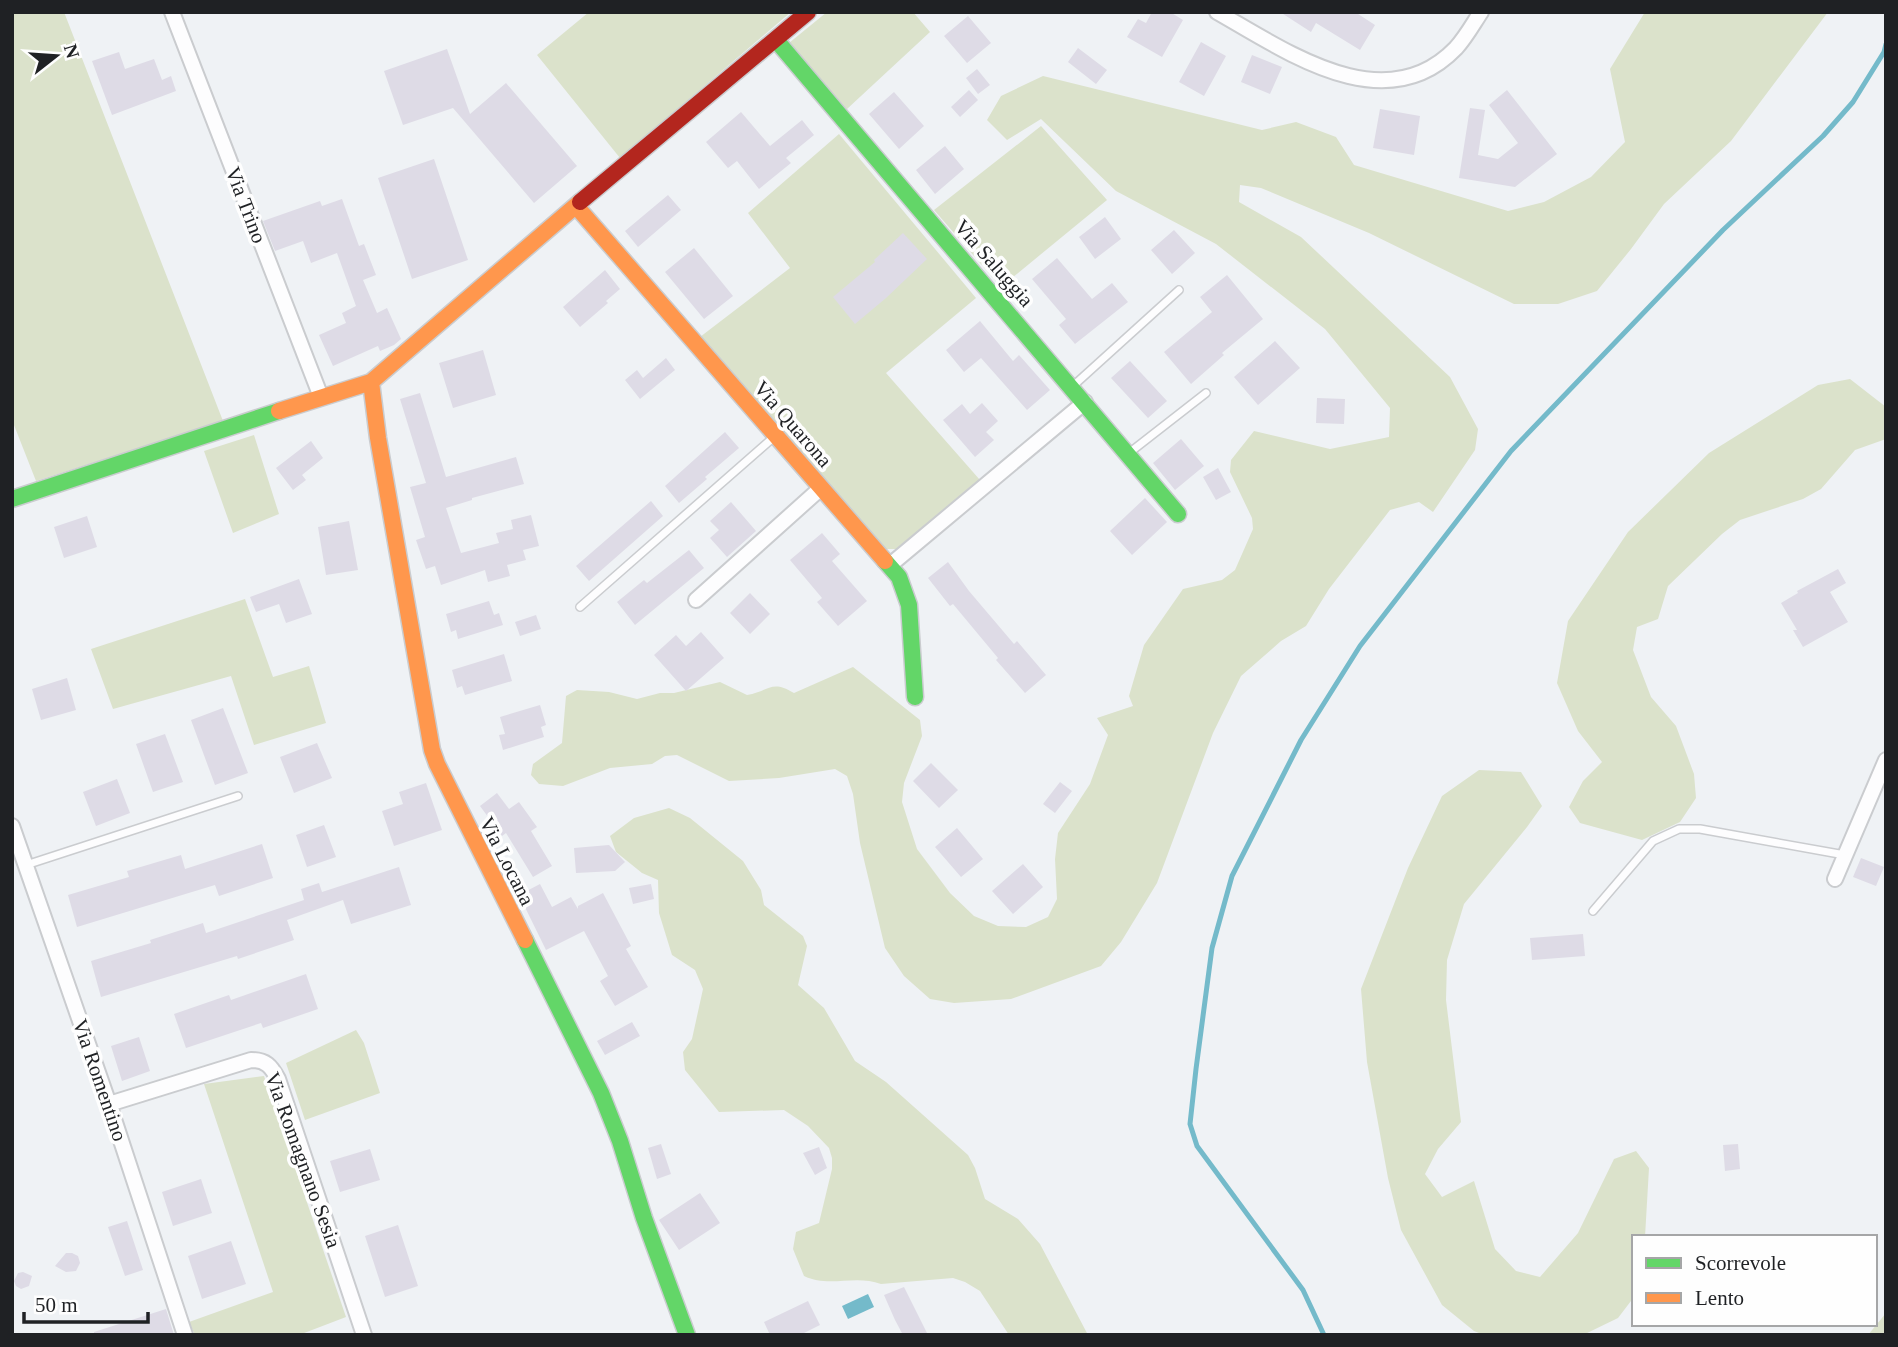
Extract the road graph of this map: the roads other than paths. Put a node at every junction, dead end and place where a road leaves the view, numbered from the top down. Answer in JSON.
{"nodes":[{"id":1,"x":172,"y":12,"type":"edge"},
{"id":2,"x":808,"y":12,"type":"edge"},
{"id":3,"x":1217,"y":12,"type":"edge"},
{"id":4,"x":1481,"y":12,"type":"edge"},
{"id":5,"x":776,"y":40,"type":"junction"},
{"id":6,"x":576,"y":205,"type":"junction"},
{"id":7,"x":1179,"y":290,"type":"dead end"},
{"id":8,"x":371,"y":382,"type":"junction"},
{"id":9,"x":1072,"y":387,"type":"junction"},
{"id":10,"x":1206,"y":393,"type":"dead end"},
{"id":11,"x":321,"y":397,"type":"junction"},
{"id":12,"x":1085,"y":402,"type":"junction"},
{"id":13,"x":776,"y":436,"type":"junction"},
{"id":14,"x":1129,"y":454,"type":"junction"},
{"id":15,"x":821,"y":488,"type":"junction"},
{"id":16,"x":12,"y":499,"type":"edge"},
{"id":17,"x":1178,"y":514,"type":"dead end"},
{"id":18,"x":889,"y":566,"type":"junction"},
{"id":19,"x":696,"y":600,"type":"dead end"},
{"id":20,"x":580,"y":607,"type":"dead end"},
{"id":21,"x":915,"y":697,"type":"dead end"},
{"id":22,"x":1886,"y":760,"type":"edge"},
{"id":23,"x":238,"y":796,"type":"dead end"},
{"id":24,"x":12,"y":826,"type":"edge"},
{"id":25,"x":1845,"y":855,"type":"junction"},
{"id":26,"x":26,"y":865,"type":"junction"},
{"id":27,"x":1835,"y":879,"type":"dead end"},
{"id":28,"x":1593,"y":911,"type":"dead end"},
{"id":29,"x":109,"y":1104,"type":"junction"},
{"id":30,"x":185,"y":1335,"type":"edge"},
{"id":31,"x":364,"y":1335,"type":"edge"},
{"id":32,"x":687,"y":1335,"type":"edge"}],
"edges":[{"from":1,"to":11,"type":"street","name":"Via Trino"},
{"from":2,"to":5,"type":"street"},
{"from":3,"to":4,"type":"street"},
{"from":5,"to":6,"type":"street"},
{"from":5,"to":9,"type":"street","name":"Via Saluggia"},
{"from":6,"to":8,"type":"street"},
{"from":6,"to":13,"type":"street","name":"Via Quarona"},
{"from":7,"to":9,"type":"lane"},
{"from":8,"to":11,"type":"street"},
{"from":8,"to":32,"type":"street","name":"Via Locana"},
{"from":9,"to":12,"type":"street","name":"Via Saluggia"},
{"from":10,"to":14,"type":"lane"},
{"from":11,"to":16,"type":"street"},
{"from":12,"to":14,"type":"street","name":"Via Saluggia"},
{"from":12,"to":18,"type":"street"},
{"from":13,"to":15,"type":"street","name":"Via Quarona"},
{"from":13,"to":20,"type":"lane"},
{"from":14,"to":17,"type":"street","name":"Via Saluggia"},
{"from":15,"to":18,"type":"street","name":"Via Quarona"},
{"from":15,"to":19,"type":"street"},
{"from":18,"to":21,"type":"street","name":"Via Quarona"},
{"from":22,"to":25,"type":"street"},
{"from":23,"to":26,"type":"lane"},
{"from":24,"to":26,"type":"street","name":"Via Romentino"},
{"from":25,"to":27,"type":"street"},
{"from":25,"to":28,"type":"lane"},
{"from":26,"to":29,"type":"street","name":"Via Romentino"},
{"from":29,"to":30,"type":"street","name":"Via Romentino"},
{"from":29,"to":31,"type":"street","name":"Via Romagnano Sesia"}]}
